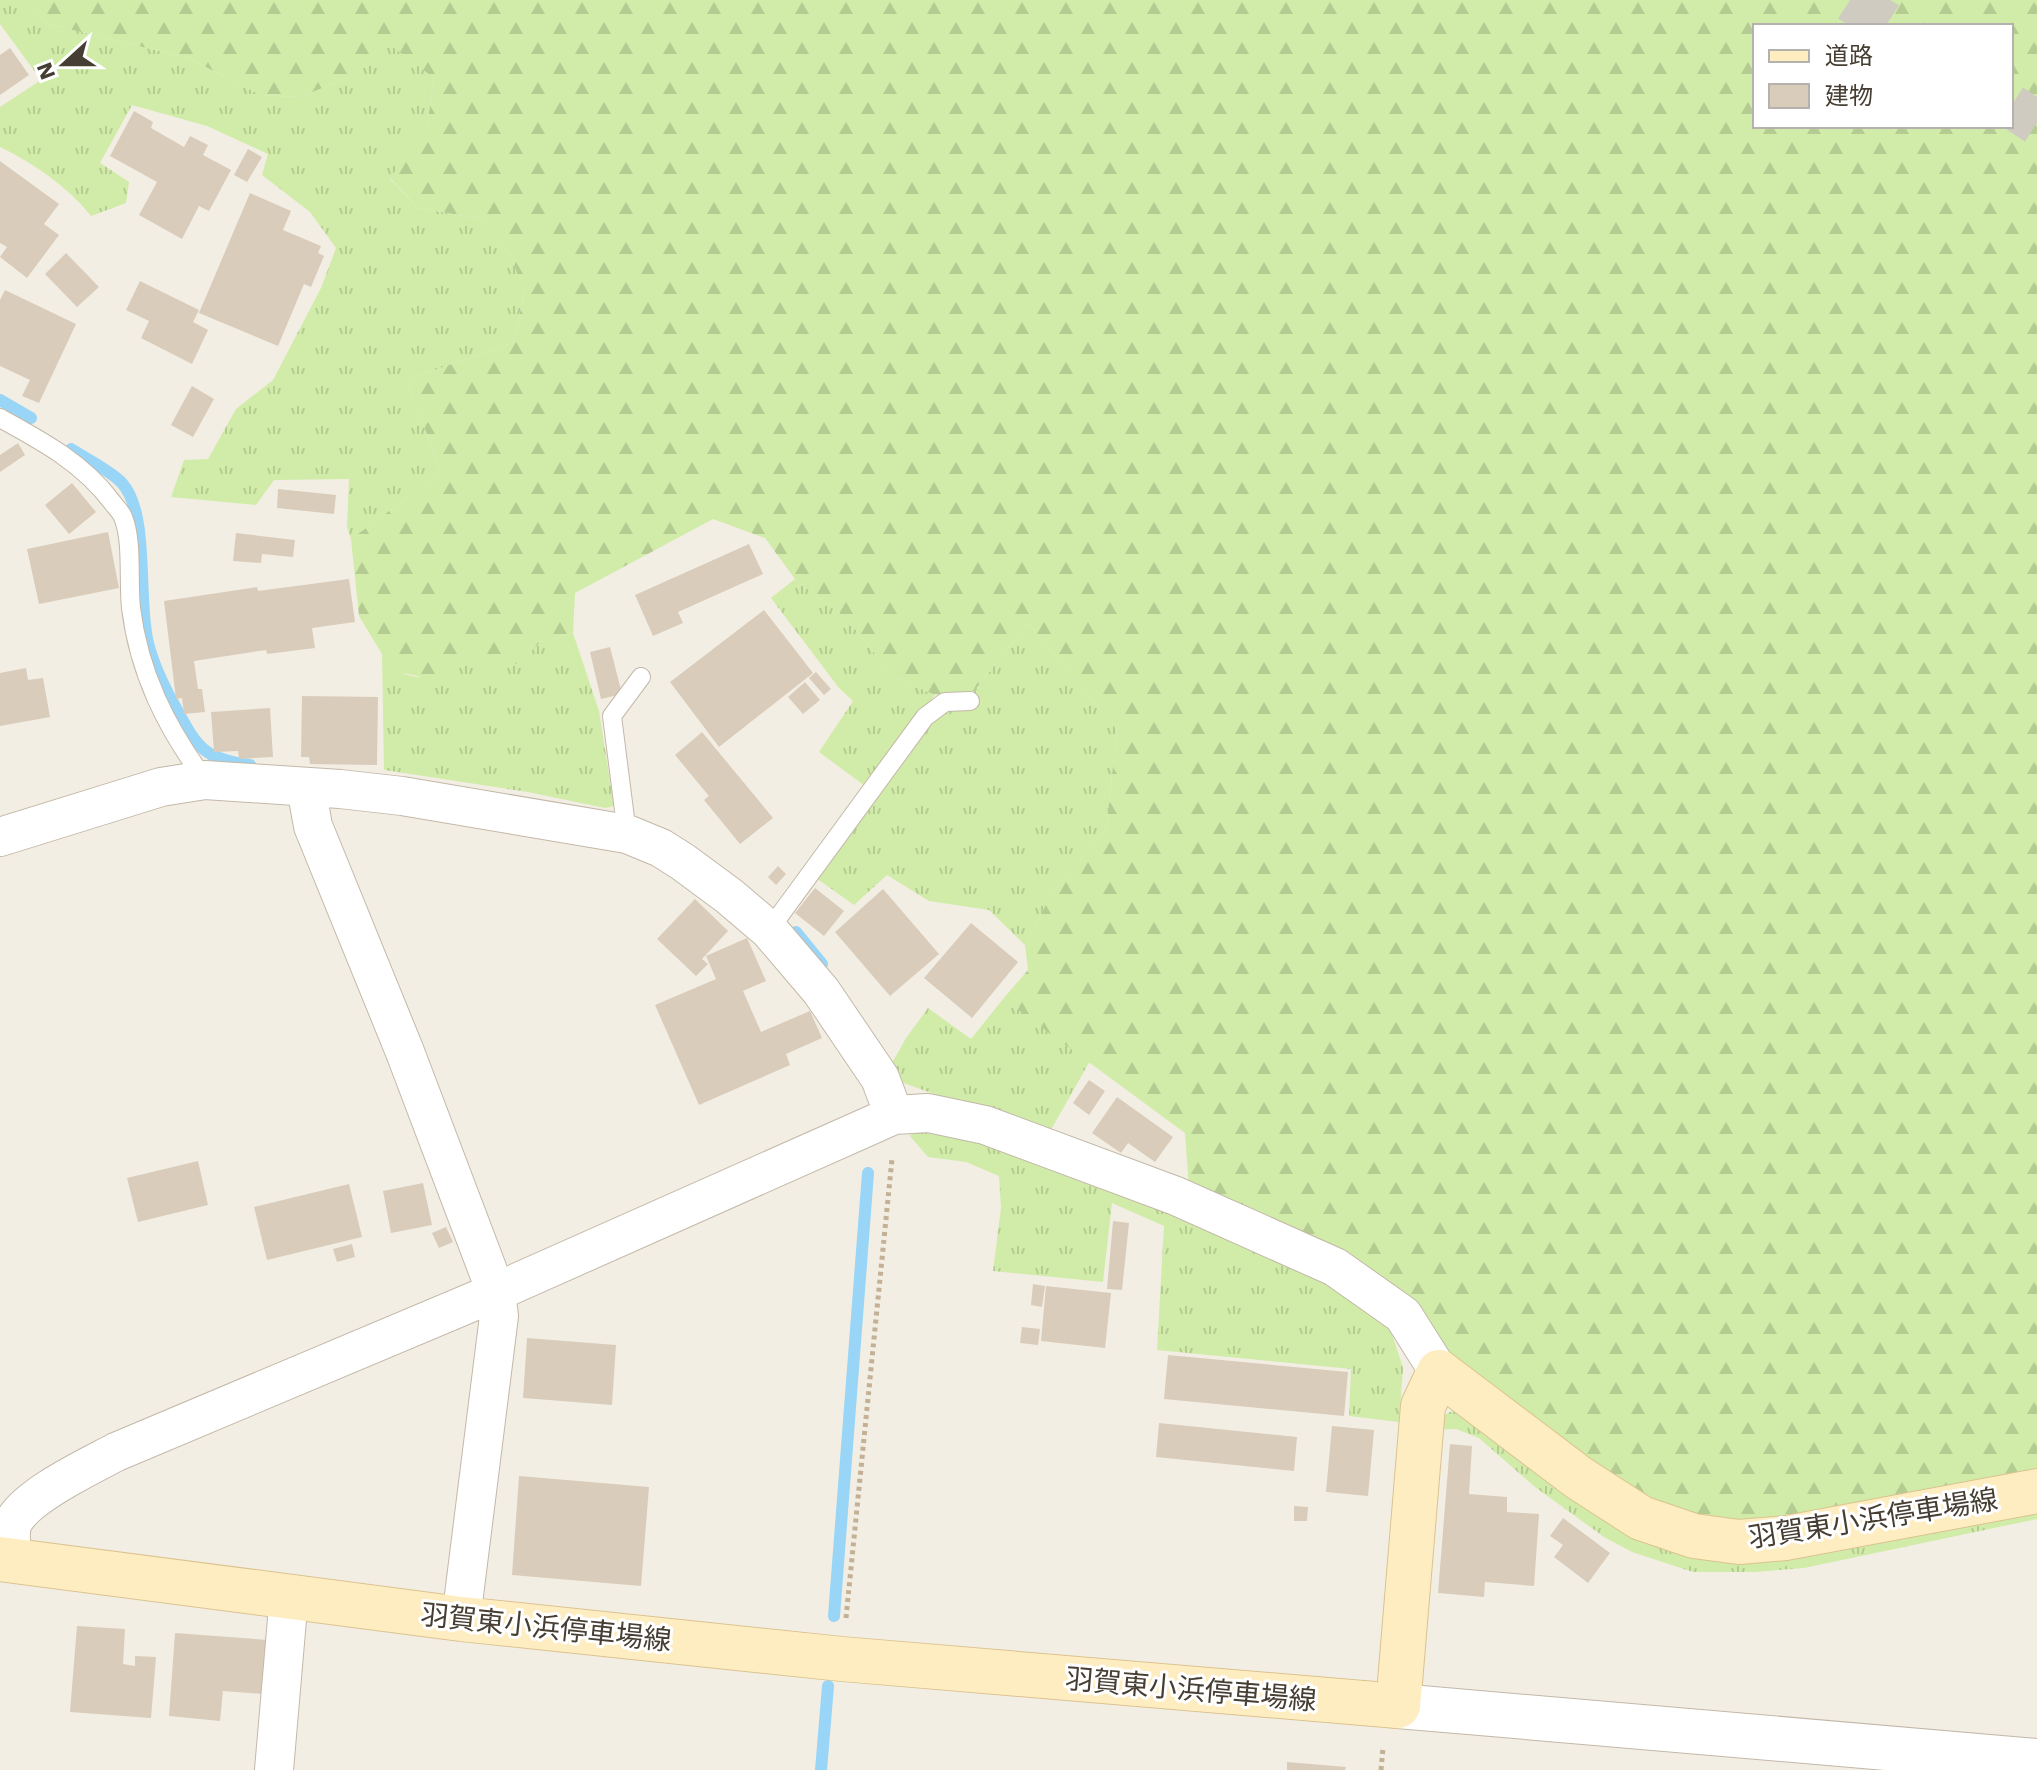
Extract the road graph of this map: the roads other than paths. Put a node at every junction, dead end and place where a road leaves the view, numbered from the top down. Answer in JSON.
{"nodes":[{"id":1,"x":0,"y":418,"type":"edge"},
{"id":2,"x":641,"y":677,"type":"dead end"},
{"id":3,"x":970,"y":701,"type":"dead end"},
{"id":4,"x":205,"y":780,"type":"junction"},
{"id":5,"x":306,"y":787,"type":"junction"},
{"id":6,"x":627,"y":834,"type":"junction"},
{"id":7,"x":0,"y":837,"type":"edge"},
{"id":8,"x":769,"y":930,"type":"junction"},
{"id":9,"x":894,"y":1115,"type":"junction"},
{"id":10,"x":496,"y":1292,"type":"junction"},
{"id":11,"x":1439,"y":1372,"type":"junction"},
{"id":12,"x":2037,"y":1491,"type":"edge"},
{"id":13,"x":6,"y":1560,"type":"edge"},
{"id":14,"x":289,"y":1596,"type":"junction"},
{"id":15,"x":461,"y":1619,"type":"junction"},
{"id":16,"x":1398,"y":1706,"type":"junction"},
{"id":17,"x":2037,"y":1761,"type":"edge"},
{"id":18,"x":274,"y":1770,"type":"edge"}],
"edges":[{"from":1,"to":4,"type":"lane"},
{"from":2,"to":6,"type":"lane"},
{"from":3,"to":8,"type":"lane"},
{"from":4,"to":5,"type":"street"},
{"from":4,"to":7,"type":"street"},
{"from":5,"to":6,"type":"street"},
{"from":5,"to":10,"type":"street"},
{"from":6,"to":8,"type":"street"},
{"from":8,"to":9,"type":"street"},
{"from":9,"to":10,"type":"street"},
{"from":9,"to":11,"type":"street"},
{"from":10,"to":13,"type":"street"},
{"from":10,"to":15,"type":"street"},
{"from":11,"to":12,"type":"main road","name":"羽賀東小浜停車場線"},
{"from":11,"to":16,"type":"main road"},
{"from":13,"to":14,"type":"main road","name":"羽賀東小浜停車場線"},
{"from":14,"to":15,"type":"main road","name":"羽賀東小浜停車場線"},
{"from":14,"to":18,"type":"street"},
{"from":15,"to":16,"type":"main road","name":"羽賀東小浜停車場線"},
{"from":16,"to":17,"type":"street"}]}
